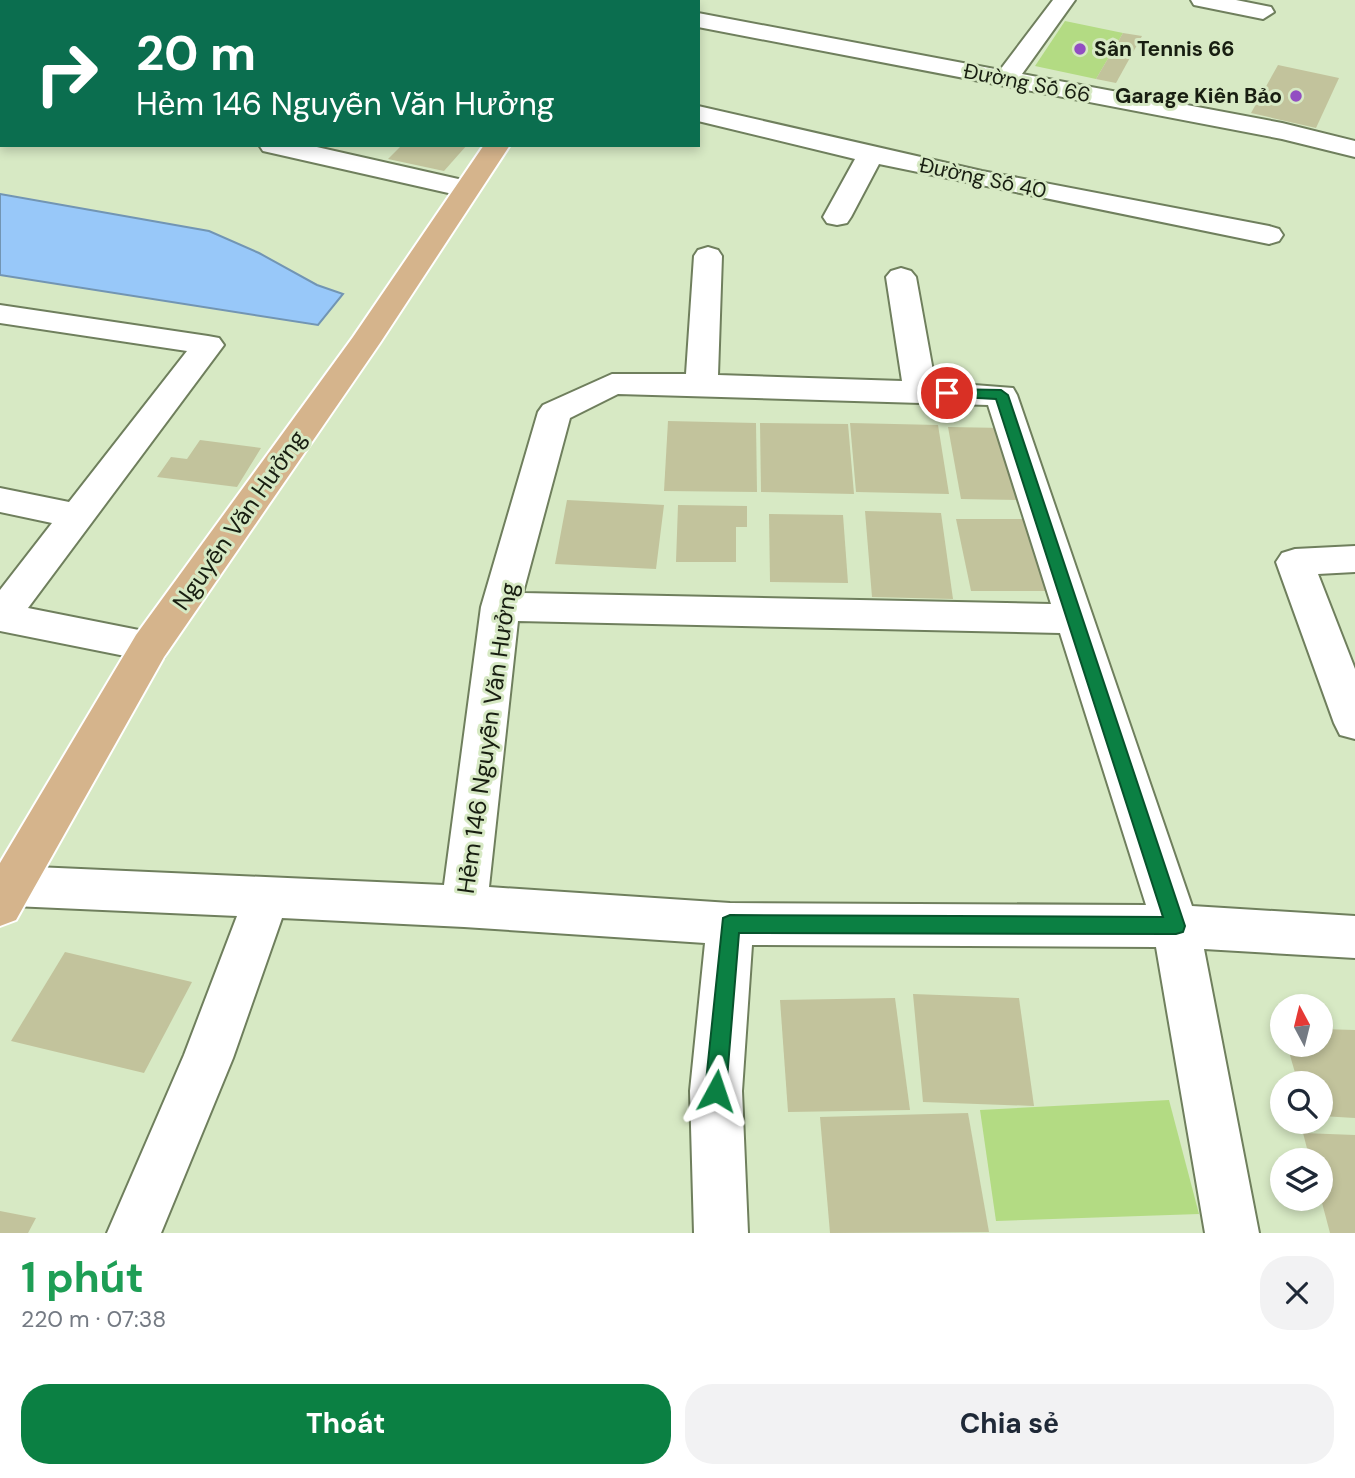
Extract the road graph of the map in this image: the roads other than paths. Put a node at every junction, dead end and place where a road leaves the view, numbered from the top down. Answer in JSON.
{"nodes":[{"id":1,"x":1064,"y":0,"type":"edge"},
{"id":2,"x":1202,"y":0,"type":"edge"},
{"id":3,"x":1263,"y":12,"type":"dead end"},
{"id":4,"x":700,"y":20,"type":"edge"},
{"id":5,"x":1006,"y":79,"type":"junction"},
{"id":6,"x":700,"y":113,"type":"edge"},
{"id":7,"x":281,"y":147,"type":"edge"},
{"id":8,"x":495,"y":147,"type":"edge"},
{"id":9,"x":1355,"y":149,"type":"edge"},
{"id":10,"x":871,"y":154,"type":"junction"},
{"id":11,"x":466,"y":189,"type":"junction"},
{"id":12,"x":837,"y":217,"type":"dead end"},
{"id":13,"x":1269,"y":235,"type":"dead end"},
{"id":14,"x":708,"y":256,"type":"dead end"},
{"id":15,"x":901,"y":276,"type":"dead end"},
{"id":16,"x":0,"y":314,"type":"edge"},
{"id":17,"x":702,"y":384,"type":"junction"},
{"id":18,"x":920,"y":392,"type":"junction"},
{"id":19,"x":0,"y":500,"type":"edge"},
{"id":20,"x":78,"y":516,"type":"junction"},
{"id":21,"x":1355,"y":559,"type":"edge"},
{"id":22,"x":500,"y":607,"type":"junction"},
{"id":23,"x":0,"y":617,"type":"edge"},
{"id":24,"x":1075,"y":619,"type":"junction"},
{"id":25,"x":150,"y":646,"type":"junction"},
{"id":26,"x":1355,"y":723,"type":"edge"},
{"id":27,"x":6,"y":896,"type":"edge"},
{"id":28,"x":267,"y":897,"type":"junction"},
{"id":29,"x":464,"y":906,"type":"junction"},
{"id":30,"x":730,"y":924,"type":"junction"},
{"id":31,"x":1176,"y":926,"type":"junction"},
{"id":32,"x":1355,"y":937,"type":"edge"},
{"id":33,"x":134,"y":1233,"type":"edge"},
{"id":34,"x":721,"y":1233,"type":"edge"},
{"id":35,"x":1232,"y":1233,"type":"edge"}],
"edges":[{"from":1,"to":5,"type":"street"},
{"from":2,"to":3,"type":"street"},
{"from":4,"to":5,"type":"street","name":"Đường Số 66"},
{"from":5,"to":9,"type":"street","name":"Đường Số 66"},
{"from":6,"to":10,"type":"street","name":"Đường Số 40"},
{"from":7,"to":11,"type":"street"},
{"from":8,"to":11,"type":"main road","name":"Nguyễn Văn Hưởng"},
{"from":10,"to":12,"type":"street"},
{"from":10,"to":13,"type":"street","name":"Đường Số 40"},
{"from":11,"to":25,"type":"main road","name":"Nguyễn Văn Hưởng"},
{"from":14,"to":17,"type":"street"},
{"from":15,"to":18,"type":"street"},
{"from":16,"to":20,"type":"street"},
{"from":17,"to":18,"type":"street","name":"Hẻm 146 Nguyễn Văn Hưởng"},
{"from":17,"to":22,"type":"street","name":"Hẻm 146 Nguyễn Văn Hưởng"},
{"from":18,"to":24,"type":"street","name":"Hẻm 146 Nguyễn Văn Hưởng"},
{"from":19,"to":20,"type":"street"},
{"from":20,"to":23,"type":"street"},
{"from":21,"to":26,"type":"street"},
{"from":22,"to":24,"type":"street"},
{"from":22,"to":29,"type":"street","name":"Hẻm 146 Nguyễn Văn Hưởng"},
{"from":23,"to":25,"type":"street"},
{"from":24,"to":31,"type":"street","name":"Hẻm 146 Nguyễn Văn Hưởng"},
{"from":25,"to":27,"type":"main road","name":"Nguyễn Văn Hưởng"},
{"from":27,"to":28,"type":"street","name":"Hẻm 146 Nguyễn Văn Hưởng"},
{"from":28,"to":29,"type":"street","name":"Hẻm 146 Nguyễn Văn Hưởng"},
{"from":28,"to":33,"type":"street"},
{"from":29,"to":30,"type":"street","name":"Hẻm 146 Nguyễn Văn Hưởng"},
{"from":30,"to":31,"type":"street","name":"Hẻm 146 Nguyễn Văn Hưởng"},
{"from":30,"to":34,"type":"street"},
{"from":31,"to":32,"type":"street","name":"Hẻm 146 Nguyễn Văn Hưởng"},
{"from":31,"to":35,"type":"street","name":"Hẻm 146 Nguyễn Văn Hưởng"}]}
